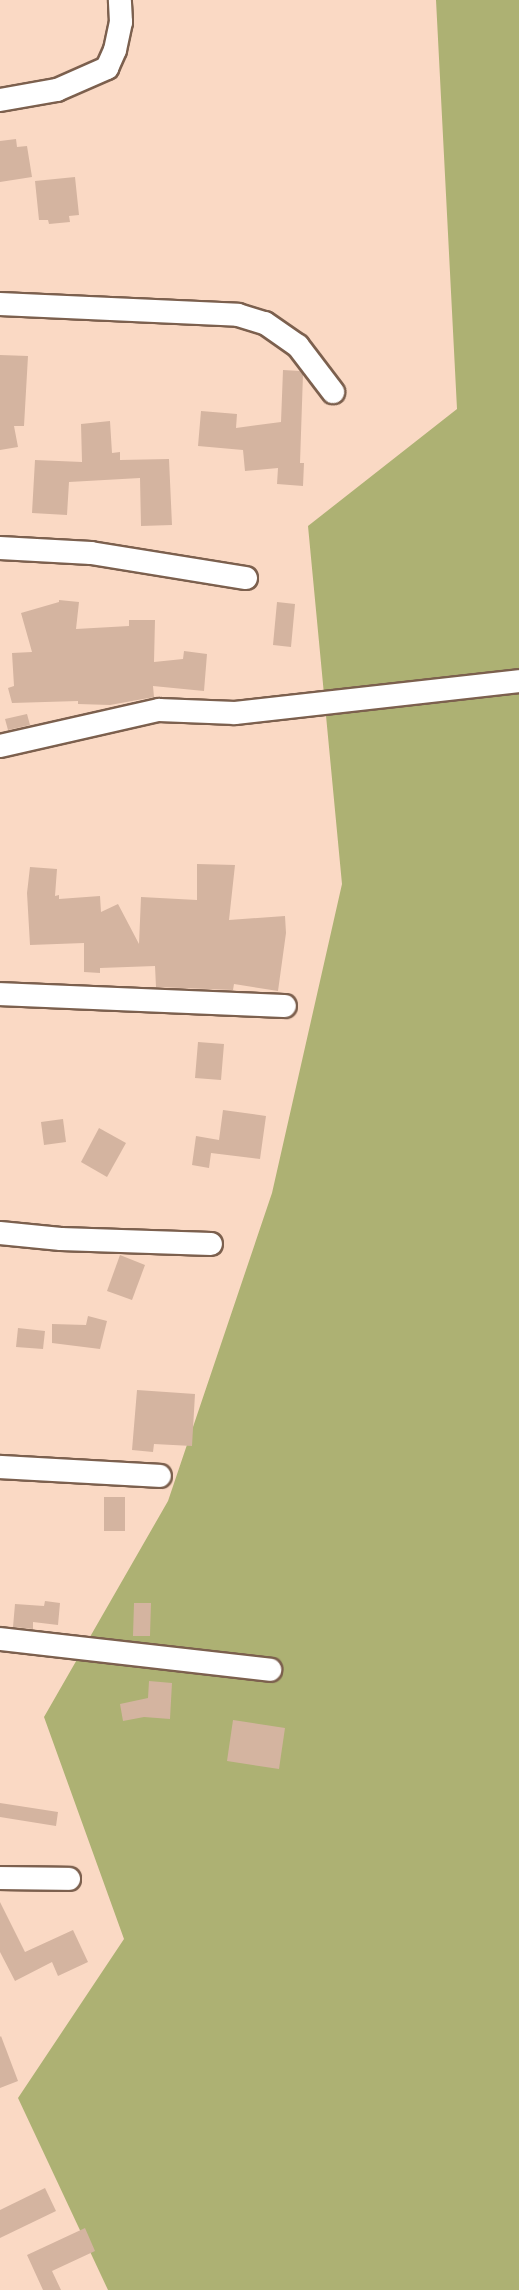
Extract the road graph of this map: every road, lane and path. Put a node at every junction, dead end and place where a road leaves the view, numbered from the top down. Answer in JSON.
{"nodes":[{"id":1,"x":120,"y":0,"type":"edge"},
{"id":2,"x":0,"y":100,"type":"edge"},
{"id":3,"x":0,"y":303,"type":"edge"},
{"id":4,"x":333,"y":392,"type":"dead end"},
{"id":5,"x":0,"y":548,"type":"edge"},
{"id":6,"x":246,"y":578,"type":"dead end"},
{"id":7,"x":519,"y":681,"type":"edge"},
{"id":8,"x":0,"y":746,"type":"edge"},
{"id":9,"x":0,"y":994,"type":"edge"},
{"id":10,"x":285,"y":1006,"type":"dead end"},
{"id":11,"x":0,"y":1233,"type":"edge"},
{"id":12,"x":211,"y":1244,"type":"dead end"},
{"id":13,"x":0,"y":1467,"type":"edge"},
{"id":14,"x":160,"y":1476,"type":"dead end"},
{"id":15,"x":0,"y":1639,"type":"edge"},
{"id":16,"x":270,"y":1670,"type":"dead end"},
{"id":17,"x":0,"y":1878,"type":"edge"},
{"id":18,"x":69,"y":1879,"type":"dead end"}],
"edges":[{"from":1,"to":2,"type":"street"},
{"from":3,"to":4,"type":"street"},
{"from":5,"to":6,"type":"street"},
{"from":7,"to":8,"type":"street"},
{"from":9,"to":10,"type":"street"},
{"from":11,"to":12,"type":"street"},
{"from":13,"to":14,"type":"street"},
{"from":15,"to":16,"type":"street"},
{"from":17,"to":18,"type":"street"}]}
